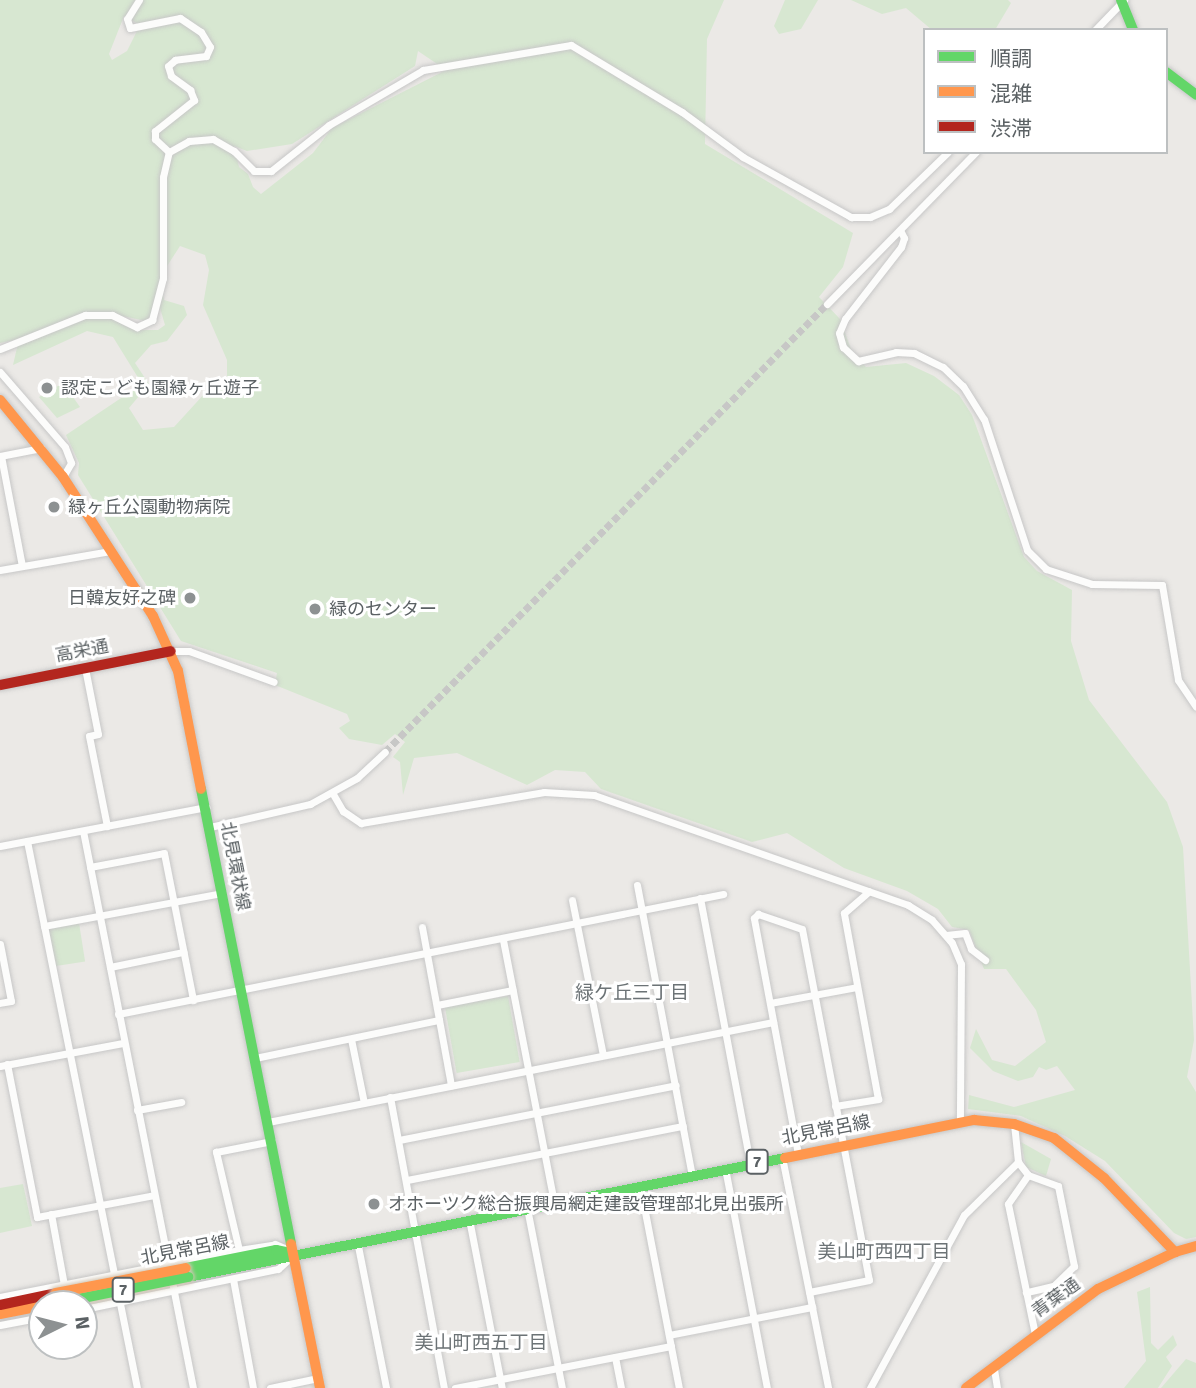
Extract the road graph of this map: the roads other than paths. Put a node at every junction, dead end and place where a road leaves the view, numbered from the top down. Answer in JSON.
{"nodes":[{"id":1,"x":139,"y":0,"type":"edge"},
{"id":2,"x":1122,"y":1,"type":"edge"},
{"id":3,"x":1097,"y":28,"type":"edge"},
{"id":4,"x":1132,"y":28,"type":"edge"},
{"id":5,"x":1168,"y":74,"type":"edge"},
{"id":6,"x":1196,"y":95,"type":"edge"},
{"id":7,"x":169,"y":152,"type":"junction"},
{"id":8,"x":946,"y":154,"type":"edge"},
{"id":9,"x":974,"y":154,"type":"edge"},
{"id":10,"x":900,"y":230,"type":"junction"},
{"id":11,"x":827,"y":304,"type":"tunnel mouth"},
{"id":12,"x":0,"y":349,"type":"edge"},
{"id":13,"x":0,"y":372,"type":"edge"},
{"id":14,"x":0,"y":400,"type":"edge"},
{"id":15,"x":42,"y":448,"type":"junction"},
{"id":16,"x":1,"y":456,"type":"edge"},
{"id":17,"x":63,"y":477,"type":"junction"},
{"id":18,"x":110,"y":551,"type":"junction"},
{"id":19,"x":22,"y":566,"type":"junction"},
{"id":20,"x":0,"y":570,"type":"edge"},
{"id":21,"x":171,"y":651,"type":"junction"},
{"id":22,"x":85,"y":668,"type":"junction"},
{"id":23,"x":274,"y":682,"type":"dead end"},
{"id":24,"x":0,"y":685,"type":"edge"},
{"id":25,"x":1196,"y":707,"type":"edge"},
{"id":26,"x":385,"y":752,"type":"tunnel mouth"},
{"id":27,"x":333,"y":794,"type":"junction"},
{"id":28,"x":206,"y":807,"type":"junction"},
{"id":29,"x":107,"y":826,"type":"junction"},
{"id":30,"x":210,"y":827,"type":"junction"},
{"id":31,"x":83,"y":831,"type":"junction"},
{"id":32,"x":27,"y":841,"type":"junction"},
{"id":33,"x":0,"y":846,"type":"edge"},
{"id":34,"x":90,"y":867,"type":"junction"},
{"id":35,"x":637,"y":886,"type":"dead end"},
{"id":36,"x":869,"y":891,"type":"junction"},
{"id":37,"x":222,"y":893,"type":"junction"},
{"id":38,"x":723,"y":894,"type":"dead end"},
{"id":39,"x":700,"y":898,"type":"junction"},
{"id":40,"x":572,"y":900,"type":"dead end"},
{"id":41,"x":174,"y":902,"type":"junction"},
{"id":42,"x":641,"y":910,"type":"junction"},
{"id":43,"x":100,"y":915,"type":"junction"},
{"id":44,"x":576,"y":922,"type":"junction"},
{"id":45,"x":44,"y":926,"type":"junction"},
{"id":46,"x":422,"y":927,"type":"dead end"},
{"id":47,"x":946,"y":935,"type":"junction"},
{"id":48,"x":503,"y":940,"type":"junction"},
{"id":49,"x":0,"y":947,"type":"edge"},
{"id":50,"x":183,"y":952,"type":"junction"},
{"id":51,"x":427,"y":954,"type":"junction"},
{"id":52,"x":985,"y":960,"type":"dead end"},
{"id":53,"x":110,"y":967,"type":"junction"},
{"id":54,"x":857,"y":987,"type":"junction"},
{"id":55,"x":513,"y":990,"type":"junction"},
{"id":56,"x":242,"y":991,"type":"junction"},
{"id":57,"x":814,"y":995,"type":"junction"},
{"id":58,"x":193,"y":1000,"type":"junction"},
{"id":59,"x":0,"y":1003,"type":"edge"},
{"id":60,"x":770,"y":1003,"type":"junction"},
{"id":61,"x":437,"y":1005,"type":"junction"},
{"id":62,"x":118,"y":1014,"type":"junction"},
{"id":63,"x":439,"y":1020,"type":"junction"},
{"id":64,"x":773,"y":1021,"type":"junction"},
{"id":65,"x":725,"y":1030,"type":"junction"},
{"id":66,"x":351,"y":1038,"type":"junction"},
{"id":67,"x":124,"y":1042,"type":"junction"},
{"id":68,"x":668,"y":1042,"type":"junction"},
{"id":69,"x":68,"y":1053,"type":"junction"},
{"id":70,"x":603,"y":1055,"type":"junction"},
{"id":71,"x":255,"y":1058,"type":"junction"},
{"id":72,"x":4,"y":1065,"type":"edge"},
{"id":73,"x":528,"y":1070,"type":"junction"},
{"id":74,"x":451,"y":1085,"type":"junction"},
{"id":75,"x":676,"y":1085,"type":"junction"},
{"id":76,"x":390,"y":1097,"type":"junction"},
{"id":77,"x":181,"y":1102,"type":"dead end"},
{"id":78,"x":364,"y":1103,"type":"junction"},
{"id":79,"x":835,"y":1106,"type":"junction"},
{"id":80,"x":137,"y":1110,"type":"junction"},
{"id":81,"x":537,"y":1112,"type":"junction"},
{"id":82,"x":960,"y":1120,"type":"junction"},
{"id":83,"x":268,"y":1122,"type":"junction"},
{"id":84,"x":1014,"y":1124,"type":"junction"},
{"id":85,"x":683,"y":1126,"type":"junction"},
{"id":86,"x":399,"y":1140,"type":"junction"},
{"id":87,"x":272,"y":1141,"type":"junction"},
{"id":88,"x":842,"y":1145,"type":"junction"},
{"id":89,"x":545,"y":1153,"type":"junction"},
{"id":90,"x":798,"y":1154,"type":"junction"},
{"id":91,"x":782,"y":1157,"type":"junction"},
{"id":92,"x":750,"y":1163,"type":"junction"},
{"id":93,"x":1018,"y":1163,"type":"junction"},
{"id":94,"x":725,"y":1168,"type":"junction"},
{"id":95,"x":692,"y":1175,"type":"junction"},
{"id":96,"x":1028,"y":1175,"type":"junction"},
{"id":97,"x":407,"y":1181,"type":"junction"},
{"id":98,"x":640,"y":1185,"type":"junction"},
{"id":99,"x":154,"y":1195,"type":"junction"},
{"id":100,"x":554,"y":1202,"type":"junction"},
{"id":101,"x":99,"y":1205,"type":"junction"},
{"id":102,"x":526,"y":1207,"type":"junction"},
{"id":103,"x":51,"y":1214,"type":"junction"},
{"id":104,"x":469,"y":1219,"type":"junction"},
{"id":105,"x":415,"y":1229,"type":"junction"},
{"id":106,"x":357,"y":1240,"type":"junction"},
{"id":107,"x":1196,"y":1247,"type":"edge"},
{"id":108,"x":239,"y":1250,"type":"junction"},
{"id":109,"x":1175,"y":1252,"type":"junction"},
{"id":110,"x":295,"y":1253,"type":"junction"},
{"id":111,"x":168,"y":1264,"type":"junction"},
{"id":112,"x":113,"y":1275,"type":"junction"},
{"id":113,"x":233,"y":1279,"type":"junction"},
{"id":114,"x":57,"y":1290,"type":"edge"},
{"id":115,"x":73,"y":1290,"type":"edge"},
{"id":116,"x":90,"y":1290,"type":"edge"},
{"id":117,"x":174,"y":1292,"type":"junction"},
{"id":118,"x":809,"y":1292,"type":"junction"},
{"id":119,"x":1026,"y":1292,"type":"junction"},
{"id":120,"x":0,"y":1297,"type":"edge"},
{"id":121,"x":28,"y":1297,"type":"edge"},
{"id":122,"x":28,"y":1301,"type":"edge"},
{"id":123,"x":120,"y":1303,"type":"junction"},
{"id":124,"x":0,"y":1305,"type":"edge"},
{"id":125,"x":98,"y":1307,"type":"edge"},
{"id":126,"x":812,"y":1307,"type":"junction"},
{"id":127,"x":28,"y":1309,"type":"edge"},
{"id":128,"x":0,"y":1314,"type":"edge"},
{"id":129,"x":754,"y":1319,"type":"junction"},
{"id":130,"x":28,"y":1320,"type":"edge"},
{"id":131,"x":0,"y":1325,"type":"edge"},
{"id":132,"x":669,"y":1335,"type":"junction"},
{"id":133,"x":1035,"y":1335,"type":"junction"},
{"id":134,"x":671,"y":1346,"type":"junction"},
{"id":135,"x":615,"y":1357,"type":"junction"},
{"id":136,"x":557,"y":1367,"type":"junction"},
{"id":137,"x":993,"y":1369,"type":"junction"},
{"id":138,"x":500,"y":1379,"type":"junction"},
{"id":139,"x":319,"y":1383,"type":"edge"},
{"id":140,"x":137,"y":1388,"type":"edge"},
{"id":141,"x":193,"y":1388,"type":"edge"},
{"id":142,"x":253,"y":1388,"type":"edge"},
{"id":143,"x":270,"y":1388,"type":"edge"},
{"id":144,"x":386,"y":1388,"type":"edge"},
{"id":145,"x":444,"y":1388,"type":"edge"},
{"id":146,"x":455,"y":1388,"type":"edge"},
{"id":147,"x":502,"y":1388,"type":"edge"},
{"id":148,"x":562,"y":1388,"type":"edge"},
{"id":149,"x":621,"y":1388,"type":"edge"},
{"id":150,"x":679,"y":1388,"type":"edge"},
{"id":151,"x":767,"y":1388,"type":"edge"},
{"id":152,"x":828,"y":1388,"type":"edge"},
{"id":153,"x":870,"y":1388,"type":"edge"},
{"id":154,"x":966,"y":1388,"type":"edge"},
{"id":155,"x":997,"y":1388,"type":"edge"}],
"edges":[{"from":1,"to":7,"type":"street"},
{"from":2,"to":3,"type":"street"},
{"from":2,"to":4,"type":"main road"},
{"from":5,"to":6,"type":"main road"},
{"from":7,"to":8,"type":"street"},
{"from":7,"to":12,"type":"street"},
{"from":9,"to":10,"type":"street"},
{"from":10,"to":11,"type":"street"},
{"from":10,"to":25,"type":"street"},
{"from":13,"to":17,"type":"street"},
{"from":14,"to":15,"type":"main road","name":"北見環状線"},
{"from":15,"to":16,"type":"street"},
{"from":15,"to":17,"type":"main road","name":"北見環状線"},
{"from":16,"to":19,"type":"street"},
{"from":17,"to":18,"type":"main road","name":"北見環状線"},
{"from":18,"to":19,"type":"street"},
{"from":18,"to":21,"type":"main road","name":"北見環状線"},
{"from":19,"to":20,"type":"street"},
{"from":21,"to":22,"type":"main road","name":"高栄通"},
{"from":21,"to":23,"type":"street"},
{"from":21,"to":28,"type":"main road","name":"北見環状線"},
{"from":22,"to":24,"type":"main road","name":"高栄通"},
{"from":22,"to":29,"type":"street"},
{"from":26,"to":27,"type":"street"},
{"from":27,"to":30,"type":"street"},
{"from":27,"to":36,"type":"street"},
{"from":28,"to":29,"type":"street"},
{"from":28,"to":30,"type":"main road","name":"北見環状線"},
{"from":29,"to":31,"type":"street"},
{"from":30,"to":37,"type":"main road","name":"北見環状線"},
{"from":31,"to":32,"type":"street"},
{"from":31,"to":34,"type":"street"},
{"from":32,"to":33,"type":"street"},
{"from":32,"to":45,"type":"street"},
{"from":34,"to":41,"type":"street"},
{"from":34,"to":43,"type":"street"},
{"from":35,"to":42,"type":"street"},
{"from":36,"to":47,"type":"street"},
{"from":36,"to":54,"type":"street"},
{"from":37,"to":41,"type":"street"},
{"from":37,"to":56,"type":"main road","name":"北見環状線"},
{"from":38,"to":39,"type":"street"},
{"from":39,"to":42,"type":"street"},
{"from":39,"to":65,"type":"street"},
{"from":40,"to":44,"type":"street"},
{"from":41,"to":43,"type":"street"},
{"from":41,"to":50,"type":"street"},
{"from":42,"to":44,"type":"street"},
{"from":42,"to":68,"type":"street"},
{"from":43,"to":45,"type":"street"},
{"from":43,"to":53,"type":"street"},
{"from":44,"to":48,"type":"street"},
{"from":44,"to":70,"type":"street"},
{"from":45,"to":69,"type":"street"},
{"from":46,"to":51,"type":"street"},
{"from":47,"to":52,"type":"street"},
{"from":47,"to":82,"type":"street"},
{"from":48,"to":51,"type":"street"},
{"from":48,"to":55,"type":"street"},
{"from":49,"to":59,"type":"street"},
{"from":50,"to":53,"type":"street"},
{"from":50,"to":58,"type":"street"},
{"from":51,"to":56,"type":"street"},
{"from":51,"to":61,"type":"street"},
{"from":53,"to":62,"type":"street"},
{"from":54,"to":57,"type":"street"},
{"from":54,"to":79,"type":"street"},
{"from":55,"to":61,"type":"street"},
{"from":55,"to":73,"type":"street"},
{"from":56,"to":58,"type":"street"},
{"from":56,"to":71,"type":"main road","name":"北見環状線"},
{"from":57,"to":60,"type":"street"},
{"from":57,"to":60,"type":"street"},
{"from":57,"to":79,"type":"street"},
{"from":58,"to":62,"type":"street"},
{"from":60,"to":64,"type":"street"},
{"from":61,"to":63,"type":"street"},
{"from":62,"to":67,"type":"street"},
{"from":63,"to":66,"type":"street"},
{"from":63,"to":74,"type":"street"},
{"from":64,"to":65,"type":"street"},
{"from":64,"to":90,"type":"street"},
{"from":65,"to":68,"type":"street"},
{"from":65,"to":92,"type":"street"},
{"from":66,"to":71,"type":"street"},
{"from":66,"to":78,"type":"street"},
{"from":67,"to":69,"type":"street"},
{"from":67,"to":80,"type":"street"},
{"from":68,"to":70,"type":"street"},
{"from":68,"to":75,"type":"street"},
{"from":69,"to":72,"type":"street"},
{"from":69,"to":101,"type":"street"},
{"from":70,"to":73,"type":"street"},
{"from":71,"to":83,"type":"main road","name":"北見環状線"},
{"from":72,"to":103,"type":"street"},
{"from":73,"to":74,"type":"street"},
{"from":73,"to":81,"type":"street"},
{"from":74,"to":76,"type":"street"},
{"from":75,"to":81,"type":"street"},
{"from":75,"to":85,"type":"street"},
{"from":76,"to":78,"type":"street"},
{"from":76,"to":86,"type":"street"},
{"from":77,"to":80,"type":"street"},
{"from":78,"to":83,"type":"street"},
{"from":79,"to":88,"type":"street"},
{"from":80,"to":99,"type":"street"},
{"from":81,"to":86,"type":"street"},
{"from":81,"to":89,"type":"street"},
{"from":82,"to":84,"type":"main road","name":"北見常呂線","number":"7"},
{"from":82,"to":88,"type":"main road","name":"北見常呂線","number":"7"},
{"from":83,"to":87,"type":"main road","name":"北見環状線"},
{"from":84,"to":93,"type":"street"},
{"from":84,"to":109,"type":"main road","name":"北見常呂線","number":"7"},
{"from":85,"to":89,"type":"street"},
{"from":85,"to":95,"type":"street"},
{"from":86,"to":97,"type":"street"},
{"from":87,"to":108,"type":"street"},
{"from":87,"to":110,"type":"main road","name":"北見環状線"},
{"from":88,"to":90,"type":"main road","name":"北見常呂線","number":"7"},
{"from":88,"to":118,"type":"street"},
{"from":89,"to":97,"type":"street"},
{"from":89,"to":100,"type":"street"},
{"from":90,"to":91,"type":"main road","name":"北見常呂線","number":"7"},
{"from":91,"to":92,"type":"main road","name":"北見常呂線","number":"7"},
{"from":91,"to":118,"type":"street"},
{"from":92,"to":94,"type":"main road","name":"北見常呂線","number":"7"},
{"from":93,"to":96,"type":"street"},
{"from":93,"to":153,"type":"street"},
{"from":94,"to":95,"type":"main road","name":"北見常呂線","number":"7"},
{"from":94,"to":129,"type":"street"},
{"from":95,"to":98,"type":"main road","name":"北見常呂線","number":"7"},
{"from":96,"to":119,"type":"street"},
{"from":96,"to":119,"type":"street"},
{"from":97,"to":105,"type":"street"},
{"from":98,"to":100,"type":"main road","name":"北見常呂線","number":"7"},
{"from":98,"to":132,"type":"street"},
{"from":99,"to":101,"type":"street"},
{"from":99,"to":111,"type":"street"},
{"from":100,"to":102,"type":"main road","name":"北見常呂線","number":"7"},
{"from":101,"to":103,"type":"street"},
{"from":101,"to":112,"type":"street"},
{"from":102,"to":104,"type":"main road","name":"北見常呂線","number":"7"},
{"from":102,"to":136,"type":"street"},
{"from":103,"to":114,"type":"street"},
{"from":104,"to":105,"type":"main road","name":"北見常呂線","number":"7"},
{"from":104,"to":138,"type":"street"},
{"from":105,"to":106,"type":"main road","name":"北見常呂線","number":"7"},
{"from":105,"to":145,"type":"street"},
{"from":106,"to":110,"type":"main road","name":"北見常呂線","number":"7"},
{"from":106,"to":144,"type":"street"},
{"from":107,"to":109,"type":"main road"},
{"from":108,"to":110,"type":"street"},
{"from":108,"to":111,"type":"street"},
{"from":109,"to":133,"type":"main road","name":"青葉通"},
{"from":110,"to":113,"type":"street"},
{"from":110,"to":116,"type":"main road","name":"北見常呂線","number":"7","bridge":true},
{"from":110,"to":139,"type":"main road","name":"北見環状線"},
{"from":111,"to":112,"type":"street"},
{"from":111,"to":117,"type":"street"},
{"from":112,"to":115,"type":"street"},
{"from":112,"to":123,"type":"street"},
{"from":113,"to":117,"type":"street"},
{"from":113,"to":142,"type":"street"},
{"from":117,"to":123,"type":"street"},
{"from":117,"to":141,"type":"street"},
{"from":118,"to":126,"type":"street"},
{"from":119,"to":133,"type":"street"},
{"from":120,"to":121,"type":"street"},
{"from":122,"to":124,"type":"main road","name":"北見常呂線","number":"7"},
{"from":123,"to":125,"type":"street"},
{"from":123,"to":140,"type":"street"},
{"from":126,"to":129,"type":"street"},
{"from":126,"to":152,"type":"street"},
{"from":127,"to":128,"type":"main road"},
{"from":129,"to":132,"type":"street"},
{"from":129,"to":151,"type":"street"},
{"from":130,"to":131,"type":"street"},
{"from":132,"to":134,"type":"street"},
{"from":133,"to":137,"type":"main road","name":"青葉通"},
{"from":134,"to":135,"type":"street"},
{"from":134,"to":150,"type":"street"},
{"from":135,"to":136,"type":"street"},
{"from":135,"to":149,"type":"street"},
{"from":136,"to":138,"type":"street"},
{"from":136,"to":148,"type":"street"},
{"from":137,"to":154,"type":"main road","name":"青葉通"},
{"from":137,"to":155,"type":"street"},
{"from":138,"to":146,"type":"street"},
{"from":138,"to":147,"type":"street"},
{"from":139,"to":143,"type":"street"}]}
